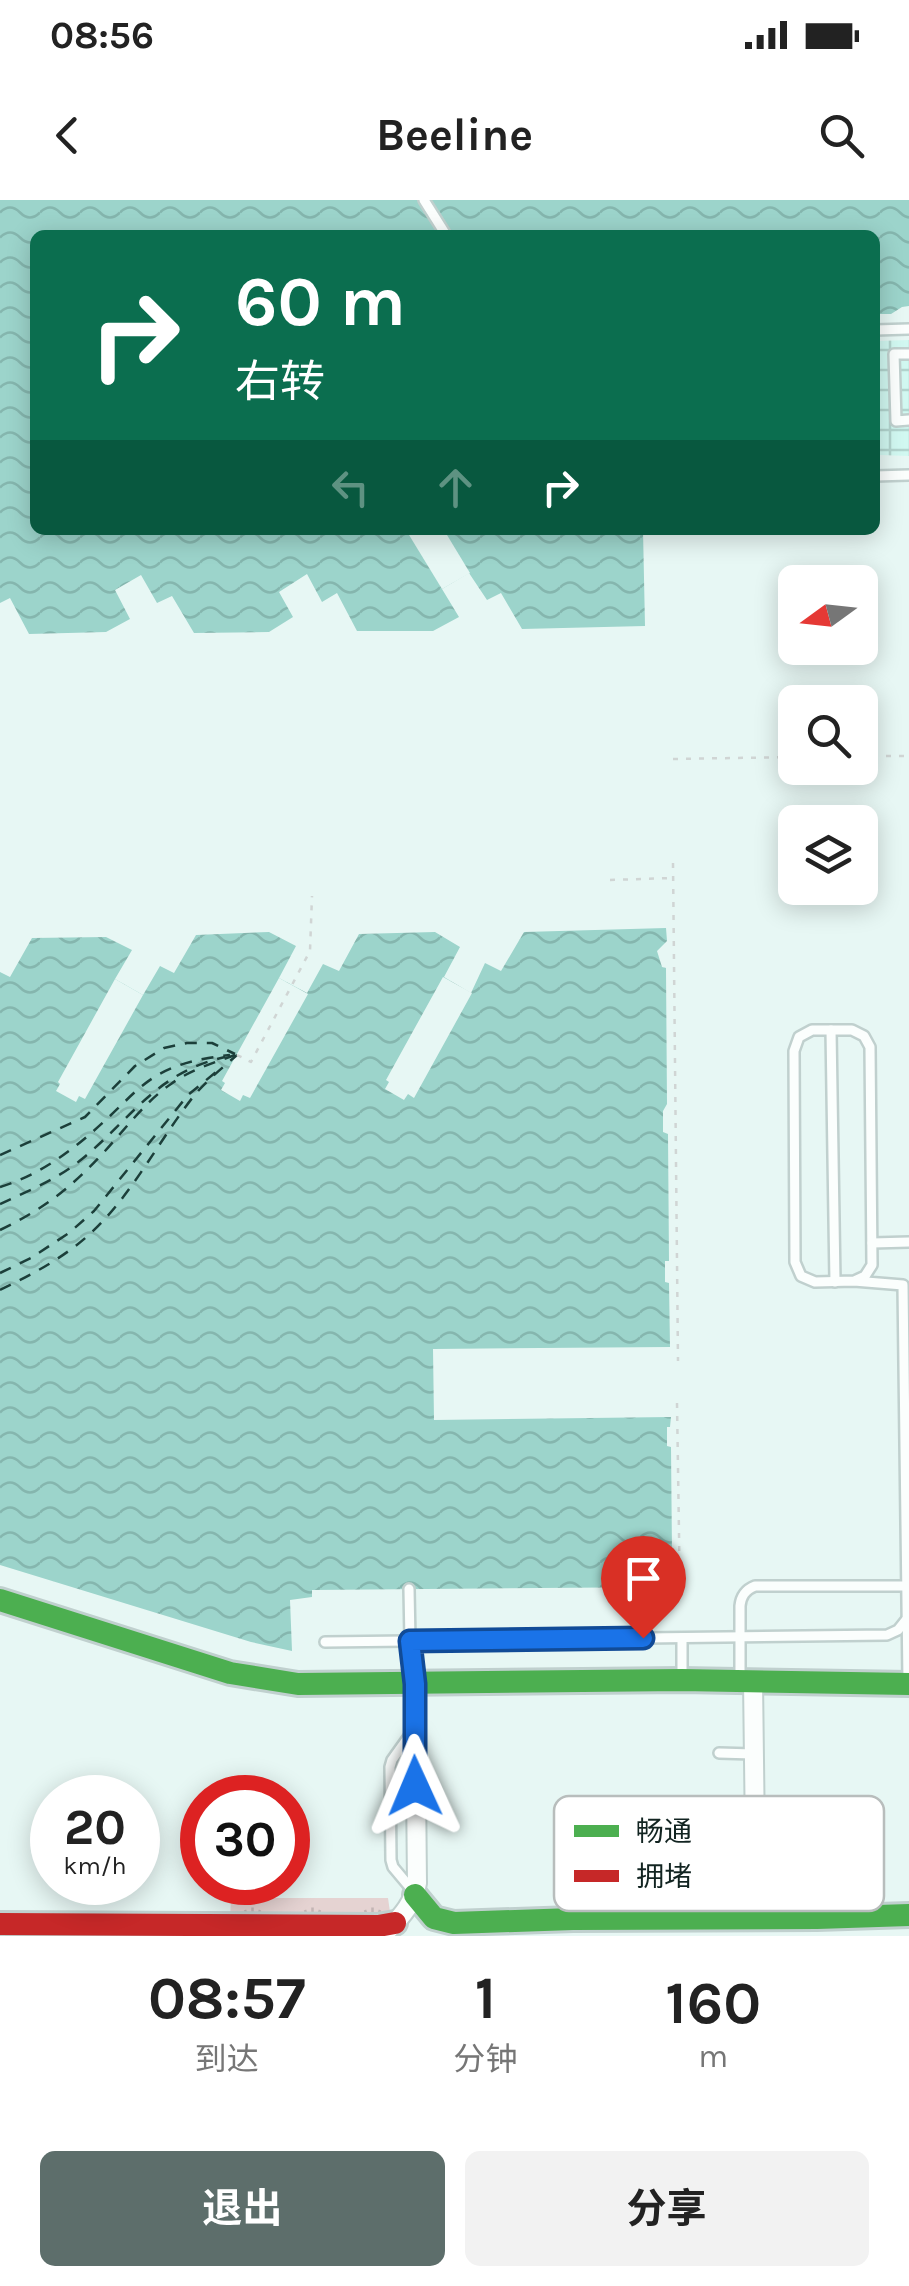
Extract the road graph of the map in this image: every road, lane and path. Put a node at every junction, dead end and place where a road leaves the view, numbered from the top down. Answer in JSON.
{"nodes":[{"id":1,"x":424,"y":200,"type":"edge"},
{"id":2,"x":443,"y":230,"type":"edge"},
{"id":3,"x":909,"y":329,"type":"edge"},
{"id":4,"x":880,"y":330,"type":"edge"},
{"id":5,"x":909,"y":354,"type":"edge"},
{"id":6,"x":909,"y":420,"type":"edge"},
{"id":7,"x":909,"y":475,"type":"edge"},
{"id":8,"x":880,"y":476,"type":"edge"},
{"id":9,"x":878,"y":756,"type":"edge"},
{"id":10,"x":909,"y":756,"type":"edge"},
{"id":11,"x":778,"y":757,"type":"edge"},
{"id":12,"x":673,"y":758,"type":"dead end"},
{"id":13,"x":673,"y":863,"type":"dead end"},
{"id":14,"x":674,"y":878,"type":"junction"},
{"id":15,"x":610,"y":880,"type":"dead end"},
{"id":16,"x":312,"y":896,"type":"dead end"},
{"id":17,"x":832,"y":1030,"type":"junction"},
{"id":18,"x":237,"y":1054,"type":"dead end"},
{"id":19,"x":909,"y":1242,"type":"edge"},
{"id":20,"x":872,"y":1243,"type":"junction"},
{"id":21,"x":835,"y":1282,"type":"junction"},
{"id":22,"x":854,"y":1282,"type":"junction"},
{"id":23,"x":678,"y":1362,"type":"dead end"},
{"id":24,"x":677,"y":1403,"type":"dead end"},
{"id":25,"x":907,"y":1586,"type":"edge"},
{"id":26,"x":409,"y":1589,"type":"dead end"},
{"id":27,"x":680,"y":1598,"type":"dead end"},
{"id":28,"x":0,"y":1600,"type":"edge"},
{"id":29,"x":907,"y":1614,"type":"edge"},
{"id":30,"x":740,"y":1637,"type":"junction"},
{"id":31,"x":682,"y":1638,"type":"junction"},
{"id":32,"x":410,"y":1641,"type":"junction"},
{"id":33,"x":325,"y":1642,"type":"dead end"},
{"id":34,"x":682,"y":1680,"type":"junction"},
{"id":35,"x":747,"y":1681,"type":"junction"},
{"id":36,"x":415,"y":1684,"type":"junction"},
{"id":37,"x":908,"y":1684,"type":"edge"},
{"id":38,"x":719,"y":1754,"type":"dead end"},
{"id":39,"x":753,"y":1754,"type":"junction"},
{"id":40,"x":754,"y":1796,"type":"edge"},
{"id":41,"x":415,"y":1895,"type":"junction"},
{"id":42,"x":573,"y":1911,"type":"edge"},
{"id":43,"x":756,"y":1911,"type":"edge"},
{"id":44,"x":808,"y":1911,"type":"edge"},
{"id":45,"x":808,"y":1914,"type":"junction"},
{"id":46,"x":909,"y":1915,"type":"edge"},
{"id":47,"x":756,"y":1918,"type":"junction"},
{"id":48,"x":573,"y":1919,"type":"junction"},
{"id":49,"x":0,"y":1924,"type":"edge"},
{"id":50,"x":388,"y":1929,"type":"edge"}],
"edges":[{"from":1,"to":2,"type":"lane"},
{"from":3,"to":4,"type":"lane"},
{"from":5,"to":6,"type":"lane"},
{"from":7,"to":8,"type":"lane"},
{"from":9,"to":10,"type":"path"},
{"from":11,"to":12,"type":"path"},
{"from":13,"to":14,"type":"path"},
{"from":14,"to":15,"type":"path"},
{"from":14,"to":23,"type":"path"},
{"from":16,"to":18,"type":"path"},
{"from":17,"to":20,"type":"lane"},
{"from":17,"to":21,"type":"lane"},
{"from":17,"to":21,"type":"lane"},
{"from":19,"to":20,"type":"lane"},
{"from":20,"to":22,"type":"lane"},
{"from":21,"to":22,"type":"lane"},
{"from":22,"to":25,"type":"lane"},
{"from":24,"to":27,"type":"path"},
{"from":25,"to":29,"type":"lane"},
{"from":25,"to":30,"type":"lane"},
{"from":26,"to":32,"type":"lane"},
{"from":28,"to":36,"type":"street"},
{"from":29,"to":30,"type":"lane"},
{"from":29,"to":37,"type":"lane"},
{"from":30,"to":31,"type":"lane"},
{"from":30,"to":35,"type":"lane"},
{"from":31,"to":32,"type":"lane"},
{"from":31,"to":34,"type":"lane"},
{"from":32,"to":33,"type":"lane"},
{"from":32,"to":36,"type":"lane"},
{"from":34,"to":35,"type":"street"},
{"from":34,"to":36,"type":"street"},
{"from":35,"to":37,"type":"street"},
{"from":35,"to":39,"type":"street"},
{"from":36,"to":41,"type":"street"},
{"from":38,"to":39,"type":"lane"},
{"from":39,"to":40,"type":"street"},
{"from":41,"to":48,"type":"street"},
{"from":41,"to":50,"type":"street"},
{"from":42,"to":48,"type":"lane"},
{"from":43,"to":47,"type":"street"},
{"from":44,"to":45,"type":"lane"},
{"from":45,"to":46,"type":"street"},
{"from":45,"to":47,"type":"street"},
{"from":47,"to":48,"type":"street"},
{"from":49,"to":50,"type":"street"}]}
